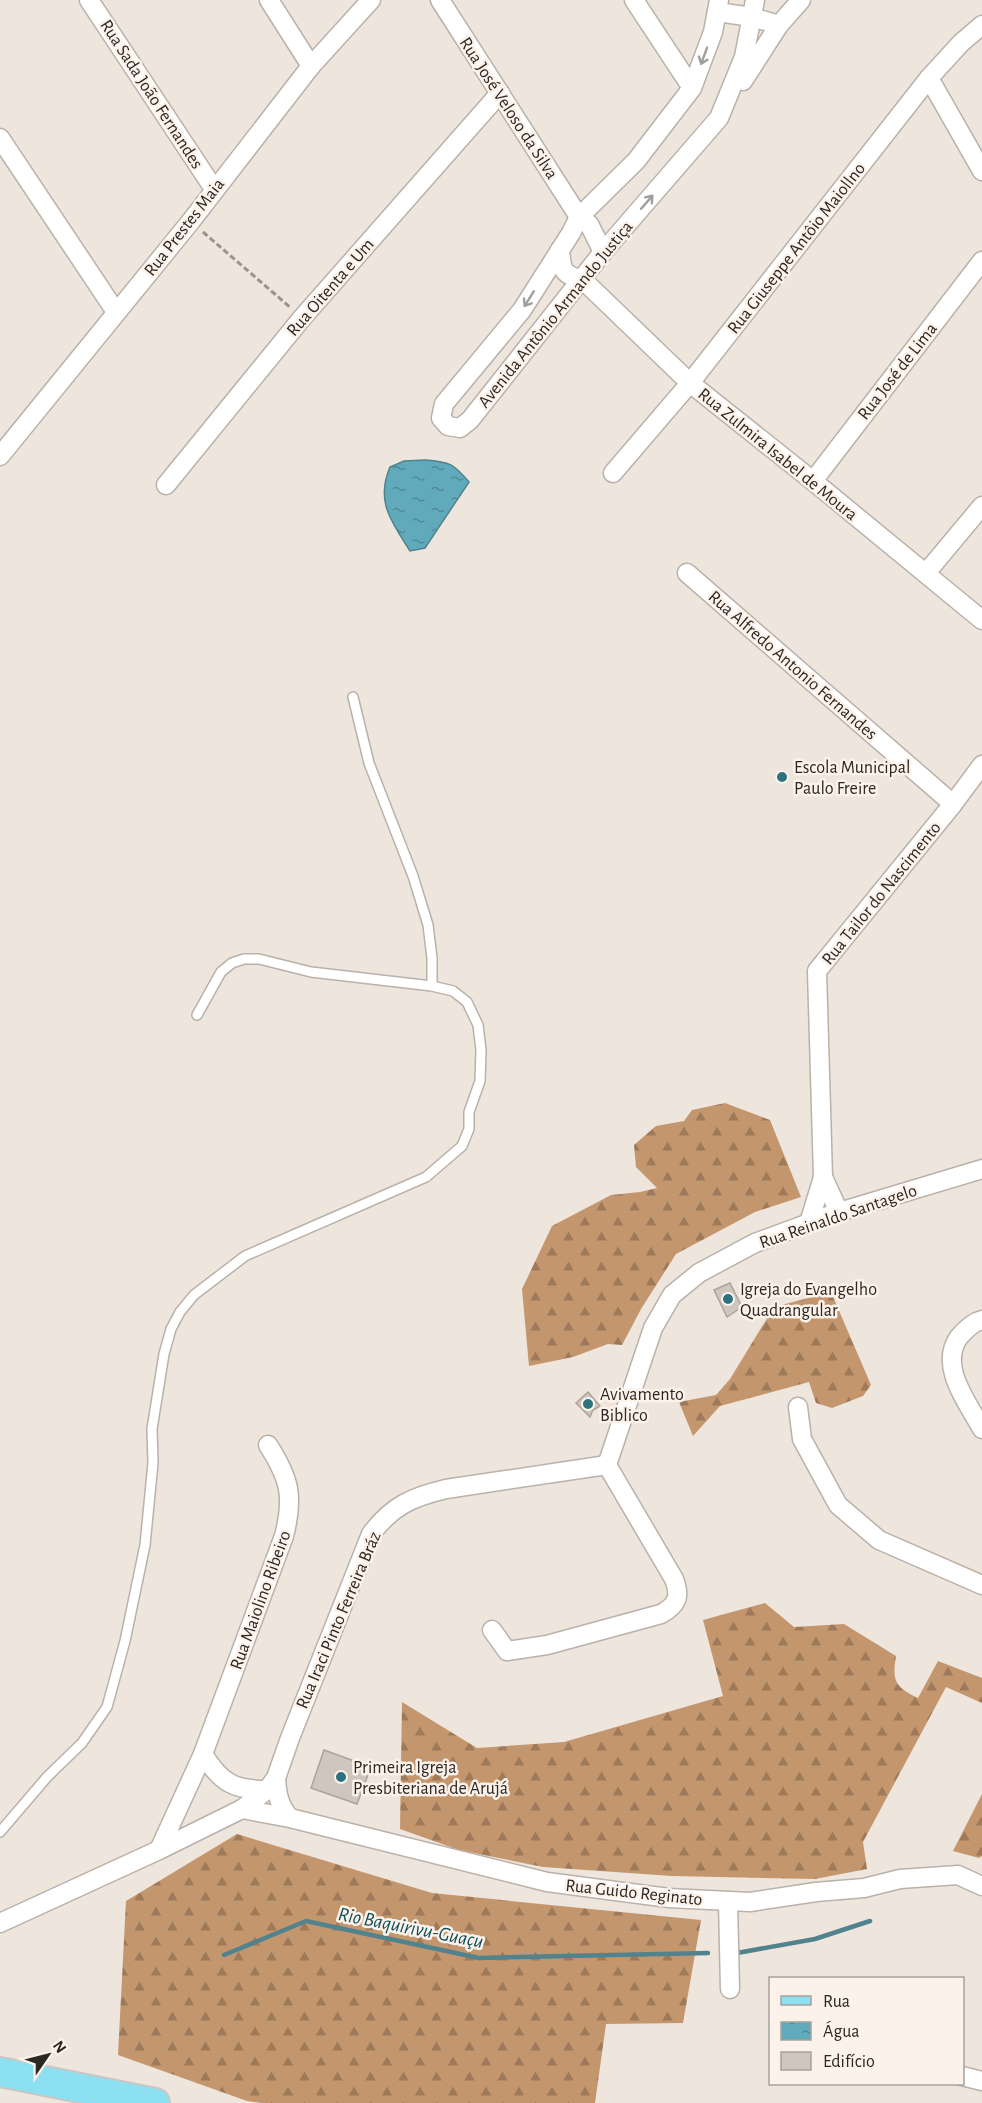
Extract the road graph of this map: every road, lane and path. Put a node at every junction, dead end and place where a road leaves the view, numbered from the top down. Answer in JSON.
{"nodes":[{"id":1,"x":89,"y":0,"type":"edge"},
{"id":2,"x":269,"y":0,"type":"edge"},
{"id":3,"x":371,"y":0,"type":"edge"},
{"id":4,"x":440,"y":0,"type":"edge"},
{"id":5,"x":634,"y":0,"type":"edge"},
{"id":6,"x":801,"y":0,"type":"edge"},
{"id":7,"x":718,"y":6,"type":"edge"},
{"id":8,"x":754,"y":8,"type":"edge"},
{"id":9,"x":779,"y":25,"type":"junction"},
{"id":10,"x":982,"y":25,"type":"edge"},
{"id":11,"x":311,"y":66,"type":"junction"},
{"id":12,"x":928,"y":78,"type":"junction"},
{"id":13,"x":692,"y":88,"type":"junction"},
{"id":14,"x":500,"y":93,"type":"junction"},
{"id":15,"x":719,"y":118,"type":"junction"},
{"id":16,"x":0,"y":138,"type":"edge"},
{"id":17,"x":982,"y":171,"type":"edge"},
{"id":18,"x":214,"y":189,"type":"junction"},
{"id":19,"x":579,"y":217,"type":"junction"},
{"id":20,"x":191,"y":221,"type":"junction"},
{"id":21,"x":560,"y":250,"type":"junction"},
{"id":22,"x":603,"y":252,"type":"junction"},
{"id":23,"x":982,"y":261,"type":"edge"},
{"id":24,"x":583,"y":280,"type":"junction"},
{"id":25,"x":116,"y":312,"type":"junction"},
{"id":26,"x":302,"y":318,"type":"junction"},
{"id":27,"x":690,"y":383,"type":"junction"},
{"id":28,"x":0,"y":456,"type":"edge"},
{"id":29,"x":613,"y":473,"type":"dead end"},
{"id":30,"x":813,"y":481,"type":"junction"},
{"id":31,"x":166,"y":485,"type":"dead end"},
{"id":32,"x":982,"y":506,"type":"edge"},
{"id":33,"x":687,"y":573,"type":"dead end"},
{"id":34,"x":926,"y":573,"type":"junction"},
{"id":35,"x":982,"y":620,"type":"edge"},
{"id":36,"x":353,"y":697,"type":"dead end"},
{"id":37,"x":982,"y":765,"type":"edge"},
{"id":38,"x":953,"y":804,"type":"junction"},
{"id":39,"x":432,"y":986,"type":"junction"},
{"id":40,"x":197,"y":1015,"type":"dead end"},
{"id":41,"x":982,"y":1169,"type":"edge"},
{"id":42,"x":823,"y":1176,"type":"junction"},
{"id":43,"x":839,"y":1212,"type":"junction"},
{"id":44,"x":809,"y":1223,"type":"junction"},
{"id":45,"x":982,"y":1320,"type":"edge"},
{"id":46,"x":798,"y":1407,"type":"dead end"},
{"id":47,"x":982,"y":1429,"type":"edge"},
{"id":48,"x":268,"y":1445,"type":"dead end"},
{"id":49,"x":607,"y":1464,"type":"junction"},
{"id":50,"x":982,"y":1585,"type":"edge"},
{"id":51,"x":492,"y":1630,"type":"dead end"},
{"id":52,"x":203,"y":1754,"type":"junction"},
{"id":53,"x":271,"y":1784,"type":"junction"},
{"id":54,"x":242,"y":1809,"type":"junction"},
{"id":55,"x":290,"y":1818,"type":"junction"},
{"id":56,"x":0,"y":1832,"type":"edge"},
{"id":57,"x":159,"y":1850,"type":"junction"},
{"id":58,"x":982,"y":1886,"type":"edge"},
{"id":59,"x":728,"y":1902,"type":"junction"},
{"id":60,"x":0,"y":1923,"type":"edge"},
{"id":61,"x":730,"y":1989,"type":"dead end"},
{"id":62,"x":0,"y":2072,"type":"edge"},
{"id":63,"x":964,"y":2076,"type":"edge"},
{"id":64,"x":982,"y":2081,"type":"edge"},
{"id":65,"x":124,"y":2101,"type":"edge"},
{"id":66,"x":155,"y":2103,"type":"edge"}],
"edges":[{"from":1,"to":18,"type":"street","name":"Rua Sada João Fernandes"},
{"from":2,"to":11,"type":"street"},
{"from":3,"to":11,"type":"street","name":"Rua Prestes Maia"},
{"from":4,"to":14,"type":"street","name":"Rua José Veloso da Silva"},
{"from":5,"to":13,"type":"street"},
{"from":6,"to":9,"type":"street"},
{"from":7,"to":8,"type":"street"},
{"from":7,"to":13,"type":"street","one_way":true},
{"from":8,"to":9,"type":"street"},
{"from":8,"to":15,"type":"street","name":"Avenida Antônio Armando Justiça"},
{"from":9,"to":15,"type":"street"},
{"from":10,"to":12,"type":"street","name":"Rua Giuseppe Antôio Maiollno"},
{"from":11,"to":18,"type":"street","name":"Rua Prestes Maia"},
{"from":12,"to":17,"type":"street"},
{"from":12,"to":27,"type":"street","name":"Rua Giuseppe Antôio Maiollno"},
{"from":13,"to":19,"type":"street"},
{"from":14,"to":19,"type":"street","name":"Rua José Veloso da Silva"},
{"from":14,"to":26,"type":"street","name":"Rua Oitenta e Um"},
{"from":22,"to":15,"type":"street","name":"Avenida Antônio Armando Justiça","one_way":true},
{"from":16,"to":25,"type":"street"},
{"from":18,"to":20,"type":"street","name":"Rua Prestes Maia"},
{"from":19,"to":21,"type":"street"},
{"from":19,"to":22,"type":"street","name":"Rua José Veloso da Silva"},
{"from":20,"to":25,"type":"street","name":"Rua Prestes Maia"},
{"from":20,"to":26,"type":"path"},
{"from":21,"to":24,"type":"street"},
{"from":21,"to":24,"type":"street","name":"Avenida Antônio Armando Justiça","one_way":true},
{"from":22,"to":24,"type":"street","name":"Avenida Antônio Armando Justiça"},
{"from":23,"to":30,"type":"street","name":"Rua José de Lima"},
{"from":24,"to":27,"type":"street","name":"Rua Zulmira Isabel de Moura"},
{"from":25,"to":28,"type":"street","name":"Rua Prestes Maia"},
{"from":26,"to":31,"type":"street","name":"Rua Oitenta e Um"},
{"from":27,"to":29,"type":"street","name":"Rua Giuseppe Antôio Maiollno"},
{"from":27,"to":30,"type":"street","name":"Rua Zulmira Isabel de Moura"},
{"from":30,"to":34,"type":"street","name":"Rua Zulmira Isabel de Moura"},
{"from":32,"to":34,"type":"street"},
{"from":33,"to":38,"type":"street","name":"Rua Alfredo Antonio Fernandes"},
{"from":34,"to":35,"type":"street","name":"Rua Zulmira Isabel de Moura"},
{"from":36,"to":39,"type":"lane"},
{"from":37,"to":38,"type":"street","name":"Rua Tailor do Nascimento"},
{"from":38,"to":42,"type":"street","name":"Rua Tailor do Nascimento"},
{"from":39,"to":40,"type":"lane"},
{"from":39,"to":56,"type":"lane"},
{"from":41,"to":43,"type":"street","name":"Rua Reinaldo Santagelo"},
{"from":42,"to":43,"type":"street","name":"Rua Tailor do Nascimento"},
{"from":42,"to":44,"type":"street","name":"Rua Tailor do Nascimento"},
{"from":43,"to":44,"type":"street","name":"Rua Reinaldo Santagelo"},
{"from":44,"to":49,"type":"street","name":"Rua Reinaldo Santagelo"},
{"from":45,"to":47,"type":"street"},
{"from":46,"to":50,"type":"street"},
{"from":48,"to":52,"type":"street","name":"Rua Maiolino Ribeiro"},
{"from":49,"to":51,"type":"street"},
{"from":49,"to":53,"type":"street","name":"Rua Iraci Pinto Ferreira Bráz"},
{"from":52,"to":53,"type":"street"},
{"from":52,"to":57,"type":"street","name":"Rua Maiolino Ribeiro"},
{"from":53,"to":54,"type":"street"},
{"from":53,"to":55,"type":"street"},
{"from":54,"to":55,"type":"street","name":"Rua Guido Reginato"},
{"from":54,"to":57,"type":"street"},
{"from":55,"to":59,"type":"street","name":"Rua Guido Reginato"},
{"from":57,"to":60,"type":"street"},
{"from":58,"to":59,"type":"street","name":"Rua Guido Reginato"},
{"from":59,"to":61,"type":"street"},
{"from":62,"to":65,"type":"main road"},
{"from":63,"to":64,"type":"street"},
{"from":65,"to":66,"type":"main road"}]}
